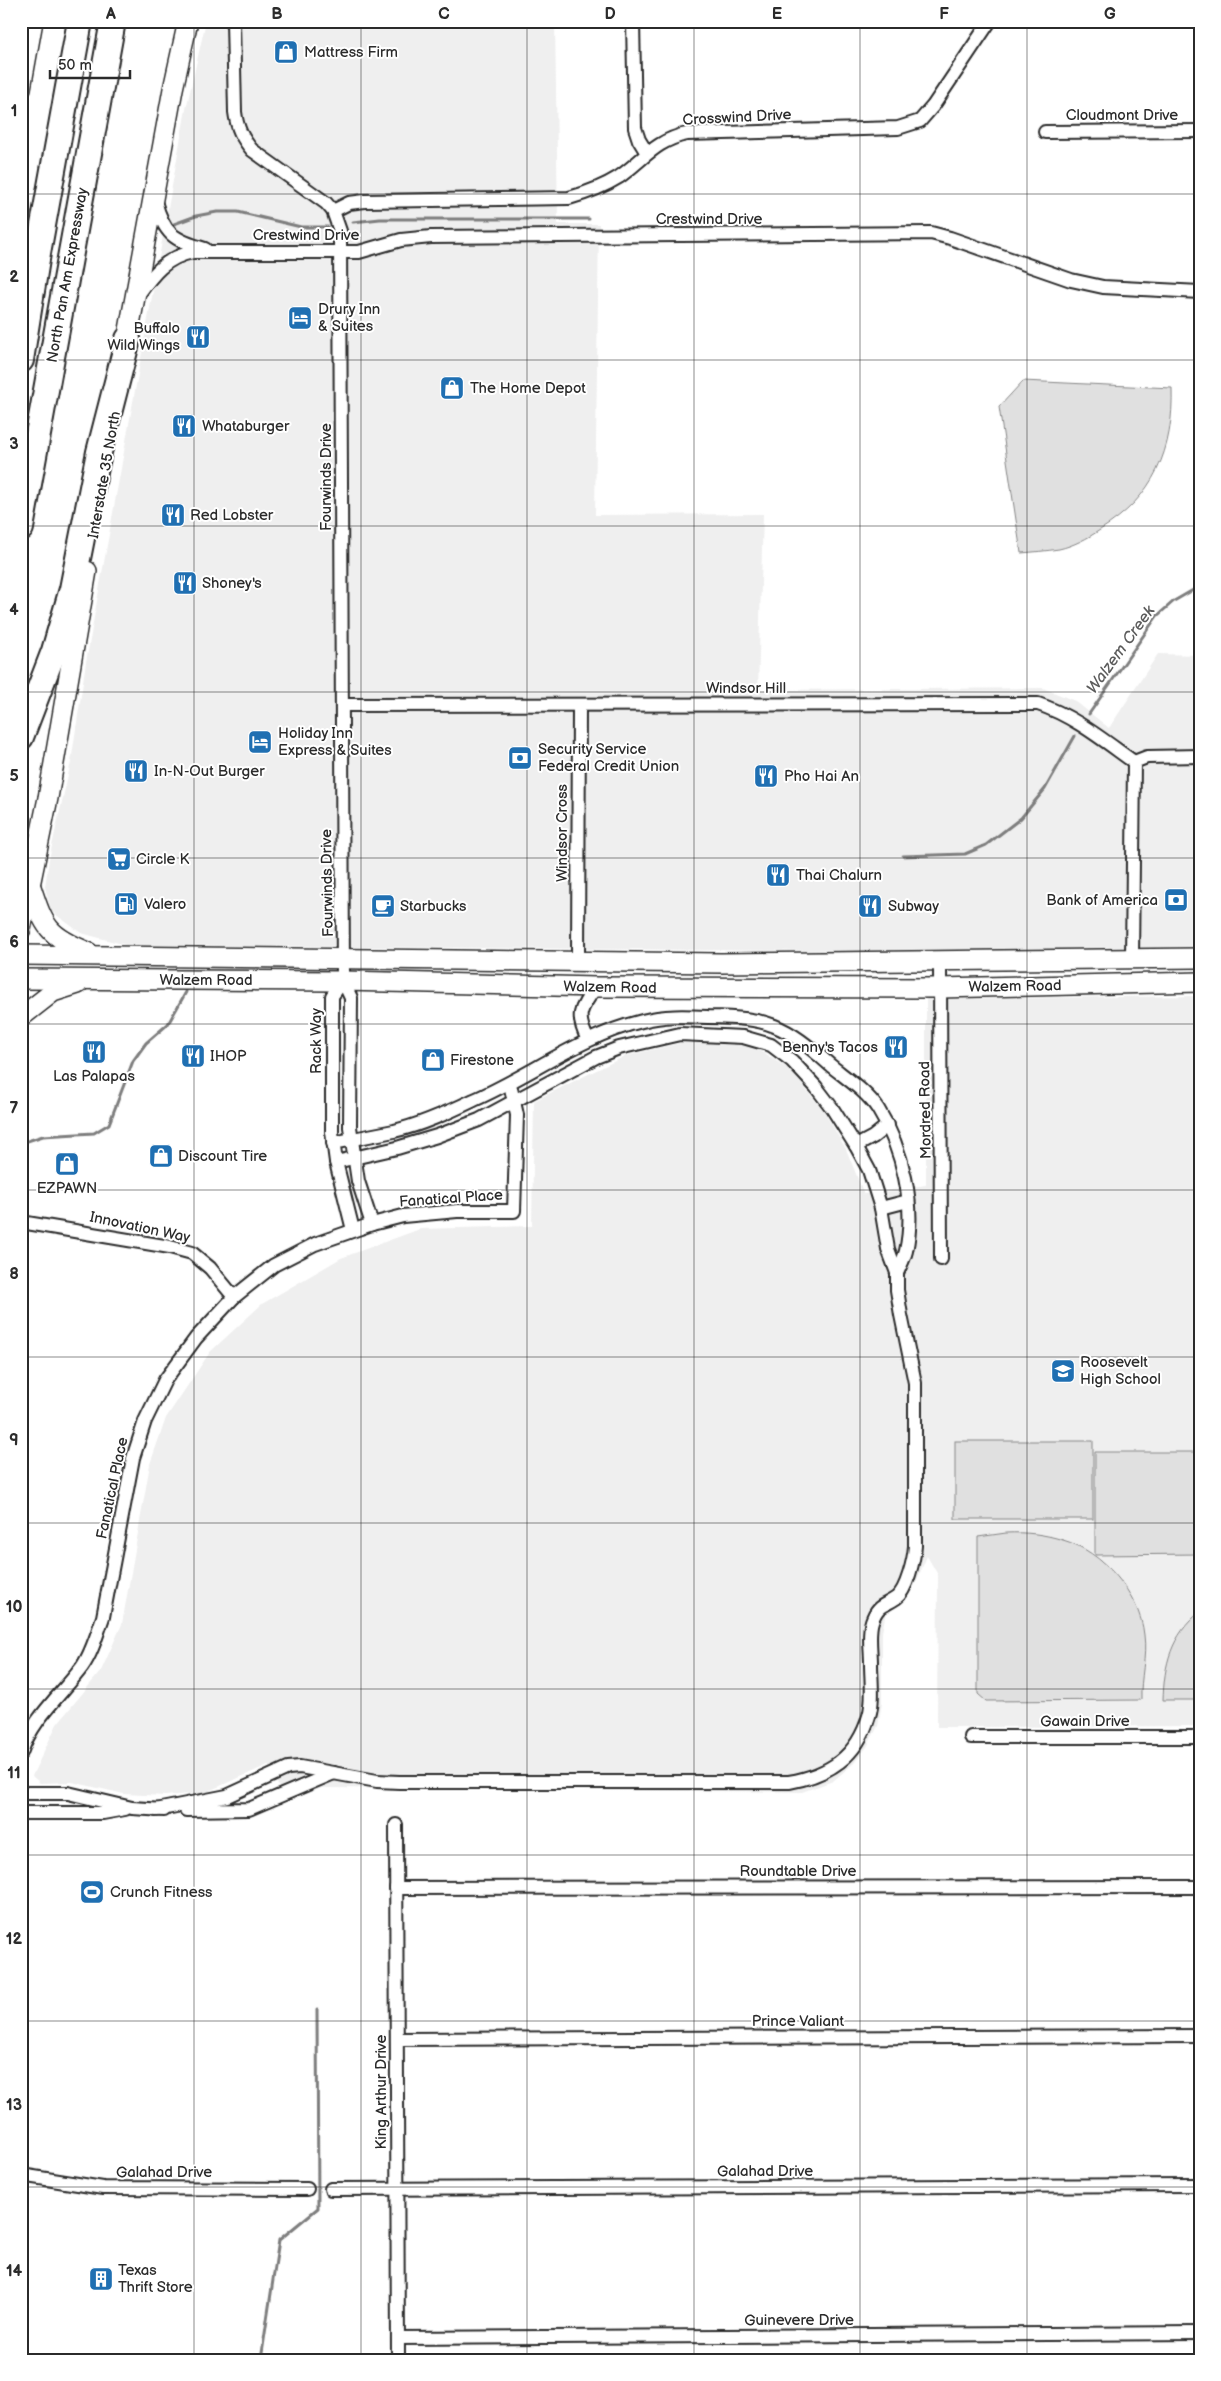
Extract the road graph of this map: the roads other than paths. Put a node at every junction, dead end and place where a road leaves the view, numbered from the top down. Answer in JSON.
{"nodes":[{"id":1,"x":80,"y":21,"type":"edge"},
{"id":2,"x":113,"y":21,"type":"edge"},
{"id":3,"x":188,"y":21,"type":"edge"},
{"id":4,"x":233,"y":21,"type":"edge"},
{"id":5,"x":633,"y":21,"type":"edge"},
{"id":6,"x":990,"y":21,"type":"edge"},
{"id":7,"x":29,"y":25,"type":"edge"},
{"id":8,"x":21,"y":88,"type":"edge"},
{"id":9,"x":1200,"y":131,"type":"edge"},
{"id":10,"x":1045,"y":132,"type":"dead end"},
{"id":11,"x":647,"y":152,"type":"junction"},
{"id":12,"x":153,"y":196,"type":"junction"},
{"id":13,"x":333,"y":211,"type":"junction"},
{"id":14,"x":212,"y":251,"type":"junction"},
{"id":15,"x":38,"y":252,"type":"junction"},
{"id":16,"x":341,"y":252,"type":"junction"},
{"id":17,"x":1200,"y":292,"type":"edge"},
{"id":18,"x":134,"y":299,"type":"junction"},
{"id":19,"x":21,"y":312,"type":"edge"},
{"id":20,"x":128,"y":339,"type":"junction"},
{"id":21,"x":21,"y":360,"type":"edge"},
{"id":22,"x":21,"y":528,"type":"edge"},
{"id":23,"x":342,"y":705,"type":"junction"},
{"id":24,"x":579,"y":705,"type":"junction"},
{"id":25,"x":21,"y":738,"type":"edge"},
{"id":26,"x":1200,"y":756,"type":"edge"},
{"id":27,"x":1134,"y":762,"type":"junction"},
{"id":28,"x":31,"y":886,"type":"junction"},
{"id":29,"x":21,"y":907,"type":"edge"},
{"id":30,"x":21,"y":929,"type":"edge"},
{"id":31,"x":21,"y":955,"type":"edge"},
{"id":32,"x":96,"y":956,"type":"junction"},
{"id":33,"x":1200,"y":958,"type":"edge"},
{"id":34,"x":1132,"y":959,"type":"junction"},
{"id":35,"x":344,"y":960,"type":"junction"},
{"id":36,"x":940,"y":961,"type":"junction"},
{"id":37,"x":578,"y":962,"type":"junction"},
{"id":38,"x":21,"y":979,"type":"edge"},
{"id":39,"x":99,"y":979,"type":"junction"},
{"id":40,"x":344,"y":981,"type":"junction"},
{"id":41,"x":1200,"y":982,"type":"edge"},
{"id":42,"x":490,"y":985,"type":"junction"},
{"id":43,"x":1043,"y":985,"type":"junction"},
{"id":44,"x":596,"y":987,"type":"junction"},
{"id":45,"x":940,"y":988,"type":"junction"},
{"id":46,"x":21,"y":1016,"type":"edge"},
{"id":47,"x":588,"y":1040,"type":"junction"},
{"id":48,"x":510,"y":1084,"type":"junction"},
{"id":49,"x":515,"y":1102,"type":"junction"},
{"id":50,"x":888,"y":1125,"type":"junction"},
{"id":51,"x":351,"y":1139,"type":"junction"},
{"id":52,"x":333,"y":1143,"type":"junction"},
{"id":53,"x":856,"y":1146,"type":"junction"},
{"id":54,"x":353,"y":1158,"type":"junction"},
{"id":55,"x":336,"y":1162,"type":"junction"},
{"id":56,"x":908,"y":1201,"type":"junction"},
{"id":57,"x":881,"y":1208,"type":"junction"},
{"id":58,"x":21,"y":1222,"type":"edge"},
{"id":59,"x":372,"y":1224,"type":"junction"},
{"id":60,"x":353,"y":1230,"type":"junction"},
{"id":61,"x":941,"y":1259,"type":"dead end"},
{"id":62,"x":897,"y":1273,"type":"junction"},
{"id":63,"x":234,"y":1297,"type":"junction"},
{"id":64,"x":971,"y":1737,"type":"dead end"},
{"id":65,"x":1200,"y":1737,"type":"edge"},
{"id":66,"x":21,"y":1753,"type":"edge"},
{"id":67,"x":278,"y":1771,"type":"junction"},
{"id":68,"x":334,"y":1773,"type":"junction"},
{"id":69,"x":287,"y":1792,"type":"junction"},
{"id":70,"x":21,"y":1793,"type":"edge"},
{"id":71,"x":132,"y":1808,"type":"junction"},
{"id":72,"x":156,"y":1810,"type":"junction"},
{"id":73,"x":21,"y":1813,"type":"edge"},
{"id":74,"x":396,"y":1825,"type":"dead end"},
{"id":75,"x":1200,"y":1887,"type":"edge"},
{"id":76,"x":396,"y":1888,"type":"junction"},
{"id":77,"x":1200,"y":2036,"type":"edge"},
{"id":78,"x":397,"y":2039,"type":"junction"},
{"id":79,"x":21,"y":2175,"type":"edge"},
{"id":80,"x":1200,"y":2185,"type":"edge"},
{"id":81,"x":307,"y":2188,"type":"dead end"},
{"id":82,"x":397,"y":2188,"type":"junction"},
{"id":83,"x":331,"y":2189,"type":"dead end"},
{"id":84,"x":1200,"y":2333,"type":"edge"},
{"id":85,"x":398,"y":2338,"type":"junction"},
{"id":86,"x":398,"y":2360,"type":"edge"}],
"edges":[{"from":1,"to":15,"type":"highway","name":"North Pan Am Expressway"},
{"from":2,"to":22,"type":"highway","name":"North Pan Am Expressway"},
{"from":3,"to":12,"type":"main road","name":"Interstate 35 North"},
{"from":4,"to":13,"type":"street","name":"Fourwinds Drive"},
{"from":5,"to":11,"type":"street"},
{"from":6,"to":11,"type":"street","name":"Crosswind Drive"},
{"from":7,"to":8,"type":"main road"},
{"from":9,"to":10,"type":"street","name":"Cloudmont Drive"},
{"from":11,"to":13,"type":"street","name":"Crosswind Drive"},
{"from":12,"to":14,"type":"street","name":"Crestwind Drive"},
{"from":12,"to":18,"type":"main road","name":"Interstate 35 North"},
{"from":13,"to":16,"type":"street","name":"Fourwinds Drive"},
{"from":14,"to":16,"type":"street","name":"Crestwind Drive"},
{"from":14,"to":18,"type":"street","name":"Crestwind Drive"},
{"from":15,"to":19,"type":"highway"},
{"from":15,"to":21,"type":"highway","name":"North Pan Am Expressway"},
{"from":16,"to":17,"type":"street","name":"Crestwind Drive"},
{"from":16,"to":23,"type":"street","name":"Fourwinds Drive"},
{"from":18,"to":20,"type":"main road","name":"Interstate 35 North"},
{"from":20,"to":25,"type":"highway"},
{"from":20,"to":28,"type":"main road","name":"Interstate 35 North"},
{"from":23,"to":24,"type":"street","name":"Windsor Hill"},
{"from":23,"to":35,"type":"street","name":"Fourwinds Drive"},
{"from":24,"to":27,"type":"street","name":"Windsor Hill"},
{"from":24,"to":37,"type":"street","name":"Windsor Cross"},
{"from":26,"to":27,"type":"street"},
{"from":27,"to":34,"type":"street"},
{"from":28,"to":29,"type":"main road"},
{"from":28,"to":30,"type":"main road","name":"Interstate 35 North"},
{"from":28,"to":32,"type":"main road"},
{"from":31,"to":32,"type":"main road","name":"Walzem Road"},
{"from":32,"to":35,"type":"main road","name":"Walzem Road"},
{"from":33,"to":34,"type":"main road","name":"Walzem Road"},
{"from":34,"to":36,"type":"main road","name":"Walzem Road"},
{"from":34,"to":43,"type":"main road"},
{"from":35,"to":37,"type":"main road","name":"Walzem Road"},
{"from":35,"to":40,"type":"street","name":"Fourwinds Drive"},
{"from":36,"to":37,"type":"main road","name":"Walzem Road"},
{"from":36,"to":45,"type":"street","name":"Mordred Road"},
{"from":37,"to":42,"type":"main road"},
{"from":38,"to":39,"type":"main road","name":"Walzem Road"},
{"from":39,"to":40,"type":"main road","name":"Walzem Road"},
{"from":39,"to":46,"type":"main road"},
{"from":40,"to":42,"type":"main road","name":"Walzem Road"},
{"from":40,"to":51,"type":"street"},
{"from":40,"to":52,"type":"street","name":"Rack Way"},
{"from":41,"to":43,"type":"main road","name":"Walzem Road"},
{"from":42,"to":44,"type":"main road","name":"Walzem Road"},
{"from":43,"to":45,"type":"main road","name":"Walzem Road"},
{"from":44,"to":45,"type":"main road","name":"Walzem Road"},
{"from":44,"to":47,"type":"street"},
{"from":45,"to":61,"type":"street","name":"Mordred Road"},
{"from":47,"to":48,"type":"street"},
{"from":47,"to":50,"type":"street"},
{"from":48,"to":49,"type":"street"},
{"from":48,"to":51,"type":"street"},
{"from":49,"to":53,"type":"street"},
{"from":49,"to":54,"type":"street"},
{"from":49,"to":59,"type":"street","name":"Fanatical Place"},
{"from":50,"to":53,"type":"street"},
{"from":50,"to":56,"type":"street"},
{"from":51,"to":52,"type":"street"},
{"from":51,"to":54,"type":"street"},
{"from":52,"to":55,"type":"street","name":"Rack Way"},
{"from":53,"to":57,"type":"street"},
{"from":54,"to":55,"type":"street"},
{"from":54,"to":59,"type":"street"},
{"from":55,"to":60,"type":"street","name":"Rack Way"},
{"from":56,"to":57,"type":"street"},
{"from":56,"to":62,"type":"street"},
{"from":57,"to":62,"type":"street"},
{"from":58,"to":63,"type":"street","name":"Innovation Way"},
{"from":59,"to":60,"type":"street","name":"Fanatical Place"},
{"from":60,"to":63,"type":"street","name":"Fanatical Place"},
{"from":62,"to":68,"type":"street"},
{"from":63,"to":66,"type":"street","name":"Fanatical Place"},
{"from":64,"to":65,"type":"street","name":"Gawain Drive"},
{"from":67,"to":68,"type":"street"},
{"from":67,"to":69,"type":"street"},
{"from":67,"to":72,"type":"street"},
{"from":68,"to":69,"type":"street"},
{"from":69,"to":72,"type":"street"},
{"from":70,"to":71,"type":"street"},
{"from":71,"to":72,"type":"street"},
{"from":71,"to":73,"type":"street"},
{"from":74,"to":76,"type":"street","name":"King Arthur Drive"},
{"from":75,"to":76,"type":"street","name":"Roundtable Drive"},
{"from":76,"to":78,"type":"street","name":"King Arthur Drive"},
{"from":77,"to":78,"type":"street","name":"Prince Valiant"},
{"from":78,"to":82,"type":"street","name":"King Arthur Drive"},
{"from":79,"to":81,"type":"street","name":"Galahad Drive"},
{"from":80,"to":82,"type":"street","name":"Galahad Drive"},
{"from":82,"to":83,"type":"street","name":"Galahad Drive"},
{"from":82,"to":85,"type":"street","name":"King Arthur Drive"},
{"from":84,"to":85,"type":"street","name":"Guinevere Drive"},
{"from":85,"to":86,"type":"street","name":"King Arthur Drive"}]}
